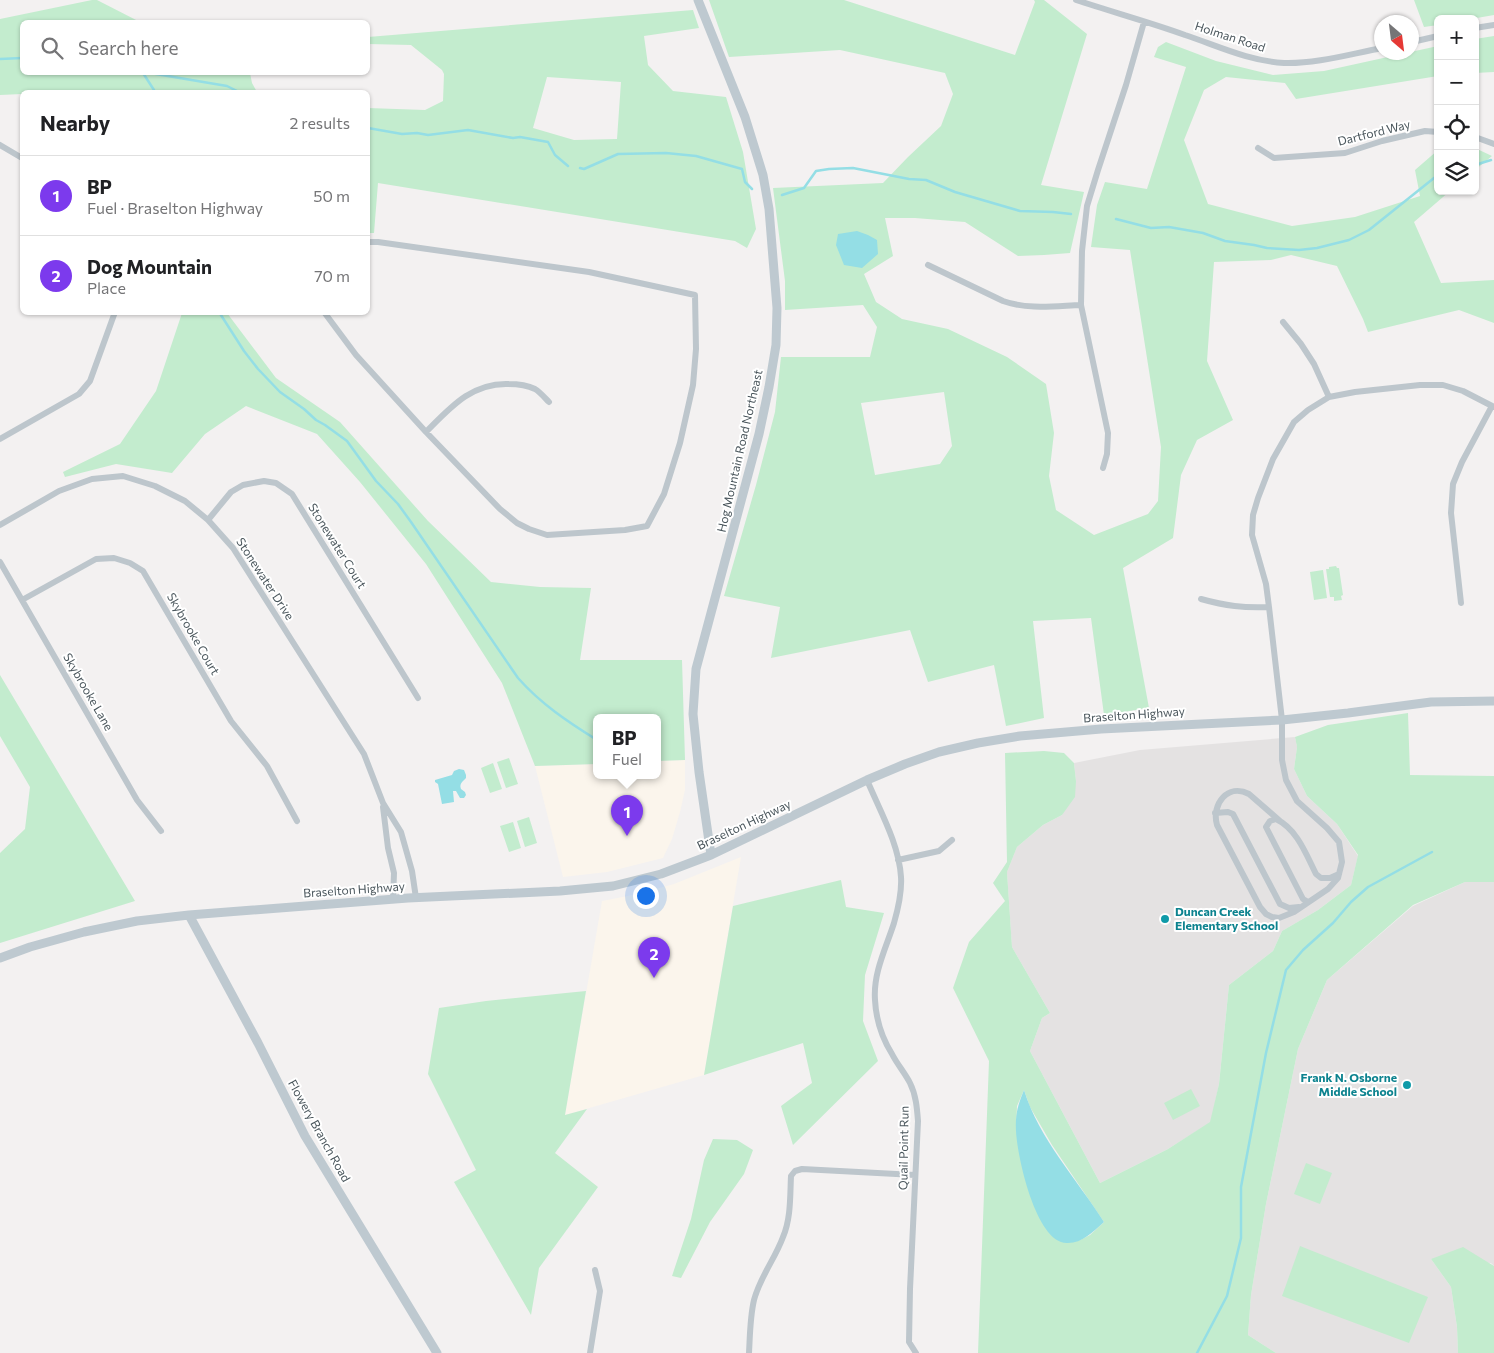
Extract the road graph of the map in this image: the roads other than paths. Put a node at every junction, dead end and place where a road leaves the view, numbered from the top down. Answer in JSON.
{"nodes":[{"id":1,"x":698,"y":0,"type":"edge"},
{"id":2,"x":1076,"y":0,"type":"edge"},
{"id":3,"x":1144,"y":22,"type":"junction"},
{"id":4,"x":1494,"y":24,"type":"edge"},
{"id":5,"x":1479,"y":27,"type":"edge"},
{"id":6,"x":1434,"y":37,"type":"edge"},
{"id":7,"x":1419,"y":40,"type":"edge"},
{"id":8,"x":1374,"y":50,"type":"edge"},
{"id":9,"x":1434,"y":132,"type":"edge"},
{"id":10,"x":1479,"y":138,"type":"edge"},
{"id":11,"x":0,"y":144,"type":"edge"},
{"id":12,"x":1494,"y":144,"type":"edge"},
{"id":13,"x":1258,"y":148,"type":"dead end"},
{"id":14,"x":20,"y":157,"type":"edge"},
{"id":15,"x":370,"y":242,"type":"edge"},
{"id":16,"x":928,"y":265,"type":"dead end"},
{"id":17,"x":1080,"y":305,"type":"junction"},
{"id":18,"x":114,"y":315,"type":"edge"},
{"id":19,"x":326,"y":315,"type":"edge"},
{"id":20,"x":1283,"y":322,"type":"dead end"},
{"id":21,"x":1330,"y":397,"type":"junction"},
{"id":22,"x":549,"y":402,"type":"dead end"},
{"id":23,"x":1493,"y":406,"type":"edge"},
{"id":24,"x":426,"y":432,"type":"junction"},
{"id":25,"x":0,"y":439,"type":"edge"},
{"id":26,"x":1103,"y":468,"type":"dead end"},
{"id":27,"x":208,"y":520,"type":"junction"},
{"id":28,"x":0,"y":525,"type":"edge"},
{"id":29,"x":0,"y":562,"type":"edge"},
{"id":30,"x":1201,"y":599,"type":"dead end"},
{"id":31,"x":22,"y":600,"type":"junction"},
{"id":32,"x":1462,"y":603,"type":"dead end"},
{"id":33,"x":1269,"y":607,"type":"junction"},
{"id":34,"x":418,"y":698,"type":"dead end"},
{"id":35,"x":1494,"y":700,"type":"edge"},
{"id":36,"x":1282,"y":720,"type":"junction"},
{"id":37,"x":867,"y":780,"type":"junction"},
{"id":38,"x":383,"y":803,"type":"junction"},
{"id":39,"x":1215,"y":813,"type":"junction"},
{"id":40,"x":297,"y":821,"type":"dead end"},
{"id":41,"x":1280,"y":821,"type":"junction"},
{"id":42,"x":161,"y":831,"type":"dead end"},
{"id":43,"x":952,"y":840,"type":"dead end"},
{"id":44,"x":710,"y":855,"type":"junction"},
{"id":45,"x":898,"y":860,"type":"junction"},
{"id":46,"x":1339,"y":874,"type":"junction"},
{"id":47,"x":416,"y":898,"type":"junction"},
{"id":48,"x":393,"y":900,"type":"junction"},
{"id":49,"x":1308,"y":902,"type":"junction"},
{"id":50,"x":1300,"y":907,"type":"junction"},
{"id":51,"x":189,"y":915,"type":"junction"},
{"id":52,"x":0,"y":958,"type":"edge"},
{"id":53,"x":915,"y":1175,"type":"junction"},
{"id":54,"x":595,"y":1270,"type":"dead end"},
{"id":55,"x":437,"y":1353,"type":"edge"},
{"id":56,"x":590,"y":1353,"type":"edge"},
{"id":57,"x":749,"y":1353,"type":"edge"},
{"id":58,"x":916,"y":1353,"type":"edge"}],
"edges":[{"from":1,"to":44,"type":"main road","name":"Hog Mountain Road Northeast"},
{"from":2,"to":3,"type":"street","name":"Holman Road"},
{"from":3,"to":8,"type":"street","name":"Holman Road"},
{"from":3,"to":17,"type":"street"},
{"from":4,"to":5,"type":"street"},
{"from":6,"to":7,"type":"street"},
{"from":9,"to":13,"type":"street","name":"Dartford Way"},
{"from":10,"to":12,"type":"street"},
{"from":11,"to":14,"type":"street"},
{"from":15,"to":24,"type":"street"},
{"from":16,"to":17,"type":"street"},
{"from":17,"to":26,"type":"street"},
{"from":18,"to":25,"type":"street"},
{"from":19,"to":24,"type":"street"},
{"from":20,"to":21,"type":"street"},
{"from":21,"to":23,"type":"street"},
{"from":21,"to":33,"type":"street"},
{"from":22,"to":24,"type":"street"},
{"from":23,"to":32,"type":"street"},
{"from":27,"to":28,"type":"street","name":"Stonewater Drive"},
{"from":27,"to":34,"type":"street","name":"Stonewater Court"},
{"from":27,"to":38,"type":"street","name":"Stonewater Drive"},
{"from":29,"to":31,"type":"street","name":"Skybrooke Lane"},
{"from":30,"to":33,"type":"street"},
{"from":31,"to":40,"type":"street","name":"Skybrooke Court"},
{"from":31,"to":42,"type":"street","name":"Skybrooke Lane"},
{"from":33,"to":36,"type":"street"},
{"from":35,"to":36,"type":"main road","name":"Braselton Highway"},
{"from":36,"to":37,"type":"main road","name":"Braselton Highway"},
{"from":36,"to":46,"type":"street"},
{"from":37,"to":44,"type":"main road","name":"Braselton Highway"},
{"from":37,"to":45,"type":"street","name":"Quail Point Run"},
{"from":38,"to":47,"type":"street","name":"Stonewater Drive"},
{"from":38,"to":48,"type":"street","name":"Stonewater Drive"},
{"from":39,"to":41,"type":"street"},
{"from":39,"to":50,"type":"street"},
{"from":39,"to":50,"type":"street"},
{"from":41,"to":46,"type":"street"},
{"from":41,"to":49,"type":"street"},
{"from":43,"to":45,"type":"street"},
{"from":44,"to":47,"type":"main road","name":"Braselton Highway"},
{"from":45,"to":53,"type":"street","name":"Quail Point Run"},
{"from":46,"to":49,"type":"street"},
{"from":47,"to":48,"type":"main road","name":"Braselton Highway"},
{"from":48,"to":51,"type":"main road","name":"Braselton Highway"},
{"from":49,"to":50,"type":"street"},
{"from":51,"to":52,"type":"main road","name":"Braselton Highway"},
{"from":51,"to":55,"type":"main road","name":"Flowery Branch Road"},
{"from":53,"to":57,"type":"street"},
{"from":53,"to":58,"type":"street","name":"Quail Point Run"},
{"from":54,"to":56,"type":"street"}]}
